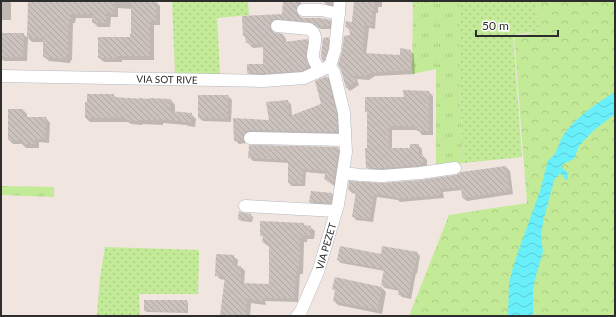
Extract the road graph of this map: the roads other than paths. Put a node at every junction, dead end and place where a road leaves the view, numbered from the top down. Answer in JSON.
{"nodes":[{"id":1,"x":340,"y":1,"type":"edge"},
{"id":2,"x":303,"y":10,"type":"dead end"},
{"id":3,"x":339,"y":14,"type":"junction"},
{"id":4,"x":277,"y":26,"type":"dead end"},
{"id":5,"x":325,"y":68,"type":"junction"},
{"id":6,"x":1,"y":76,"type":"edge"},
{"id":7,"x":250,"y":138,"type":"dead end"},
{"id":8,"x":345,"y":140,"type":"junction"},
{"id":9,"x":455,"y":168,"type":"dead end"},
{"id":10,"x":343,"y":173,"type":"junction"},
{"id":11,"x":245,"y":206,"type":"dead end"},
{"id":12,"x":336,"y":210,"type":"junction"},
{"id":13,"x":297,"y":316,"type":"edge"}],
"edges":[{"from":1,"to":3,"type":"street"},
{"from":2,"to":3,"type":"street"},
{"from":3,"to":5,"type":"street"},
{"from":4,"to":5,"type":"street","name":"VIA PEZET"},
{"from":5,"to":6,"type":"street","name":"VIA SOT RIVE"},
{"from":5,"to":8,"type":"street","name":"VIA PEZET"},
{"from":7,"to":8,"type":"street"},
{"from":8,"to":10,"type":"street","name":"VIA PEZET"},
{"from":9,"to":10,"type":"street"},
{"from":10,"to":12,"type":"street","name":"VIA PEZET"},
{"from":11,"to":12,"type":"street"},
{"from":12,"to":13,"type":"street","name":"VIA PEZET"}]}
